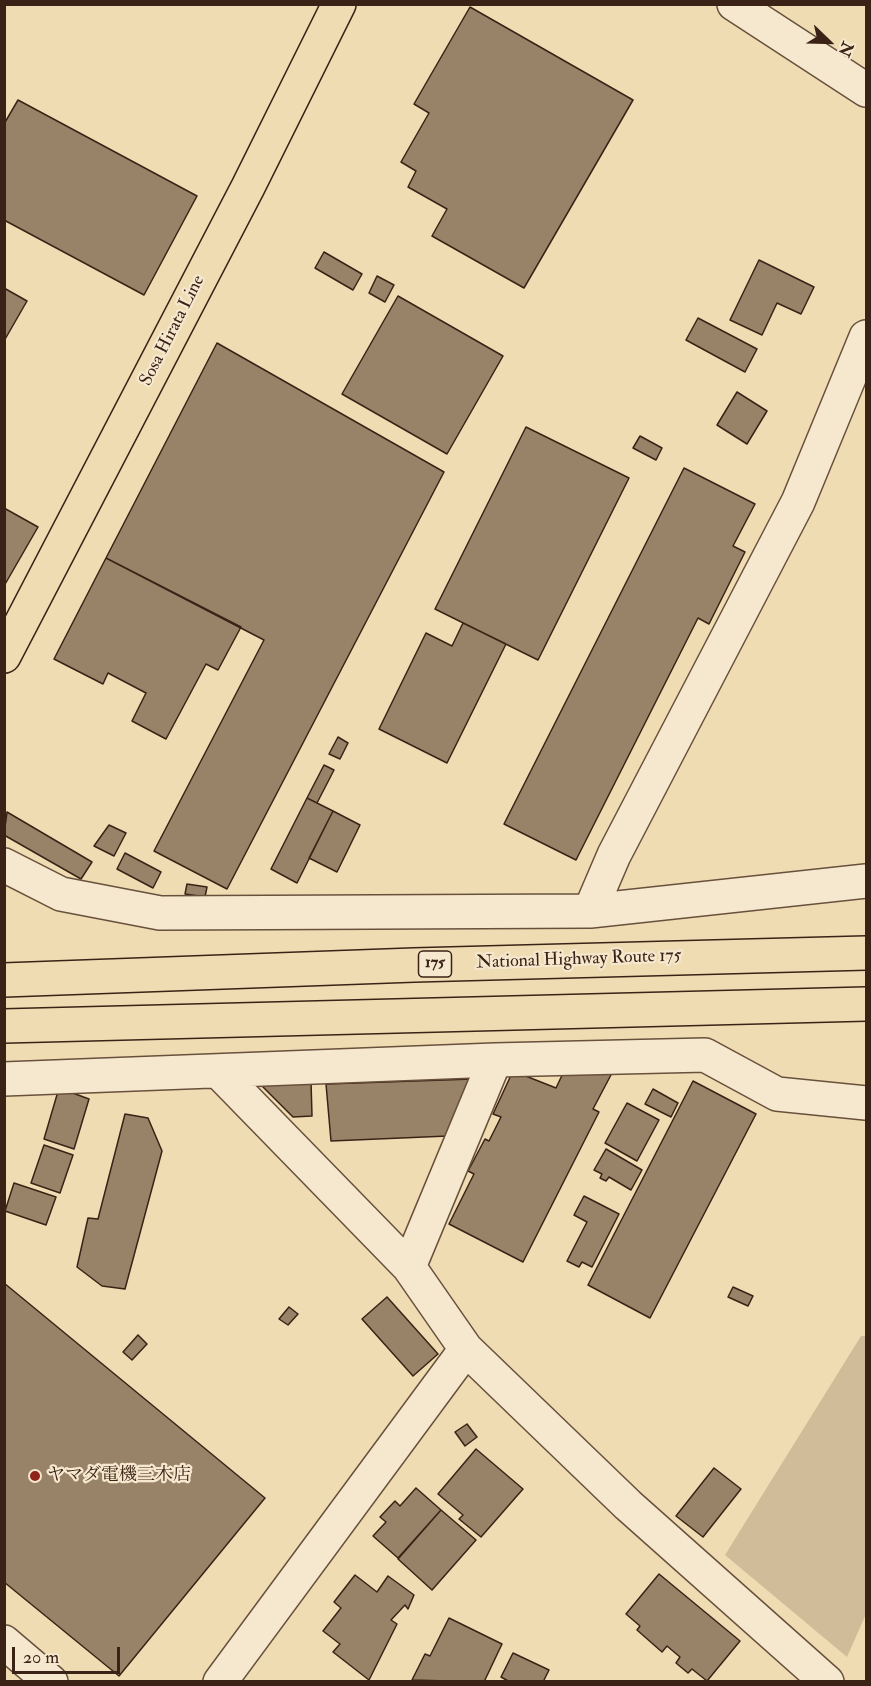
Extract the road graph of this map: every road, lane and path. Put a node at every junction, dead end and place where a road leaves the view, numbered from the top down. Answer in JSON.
{"nodes":[{"id":1,"x":339,"y":4,"type":"edge"},
{"id":2,"x":734,"y":4,"type":"edge"},
{"id":3,"x":867,"y":90,"type":"edge"},
{"id":4,"x":867,"y":337,"type":"edge"},
{"id":5,"x":4,"y":656,"type":"edge"},
{"id":6,"x":4,"y":865,"type":"edge"},
{"id":7,"x":867,"y":882,"type":"edge"},
{"id":8,"x":590,"y":911,"type":"junction"},
{"id":9,"x":867,"y":953,"type":"edge"},
{"id":10,"x":4,"y":980,"type":"edge"},
{"id":11,"x":867,"y":1004,"type":"edge"},
{"id":12,"x":4,"y":1026,"type":"edge"},
{"id":13,"x":495,"y":1060,"type":"junction"},
{"id":14,"x":219,"y":1072,"type":"junction"},
{"id":15,"x":4,"y":1079,"type":"edge"},
{"id":16,"x":867,"y":1103,"type":"edge"},
{"id":17,"x":409,"y":1267,"type":"junction"},
{"id":18,"x":466,"y":1349,"type":"junction"},
{"id":19,"x":4,"y":1641,"type":"edge"},
{"id":20,"x":827,"y":1681,"type":"edge"},
{"id":21,"x":51,"y":1682,"type":"edge"},
{"id":22,"x":220,"y":1682,"type":"edge"}],
"edges":[{"from":1,"to":5,"type":"main road","name":"Sosa Hirata Line"},
{"from":2,"to":3,"type":"street"},
{"from":4,"to":8,"type":"street"},
{"from":6,"to":8,"type":"street"},
{"from":7,"to":8,"type":"street"},
{"from":9,"to":10,"type":"main road","name":"National Highway Route 175","number":"175"},
{"from":11,"to":12,"type":"main road"},
{"from":13,"to":14,"type":"street"},
{"from":13,"to":16,"type":"street"},
{"from":13,"to":17,"type":"street"},
{"from":14,"to":15,"type":"street"},
{"from":14,"to":17,"type":"street"},
{"from":17,"to":18,"type":"street"},
{"from":18,"to":20,"type":"street"},
{"from":18,"to":22,"type":"street"},
{"from":19,"to":21,"type":"street"}]}
